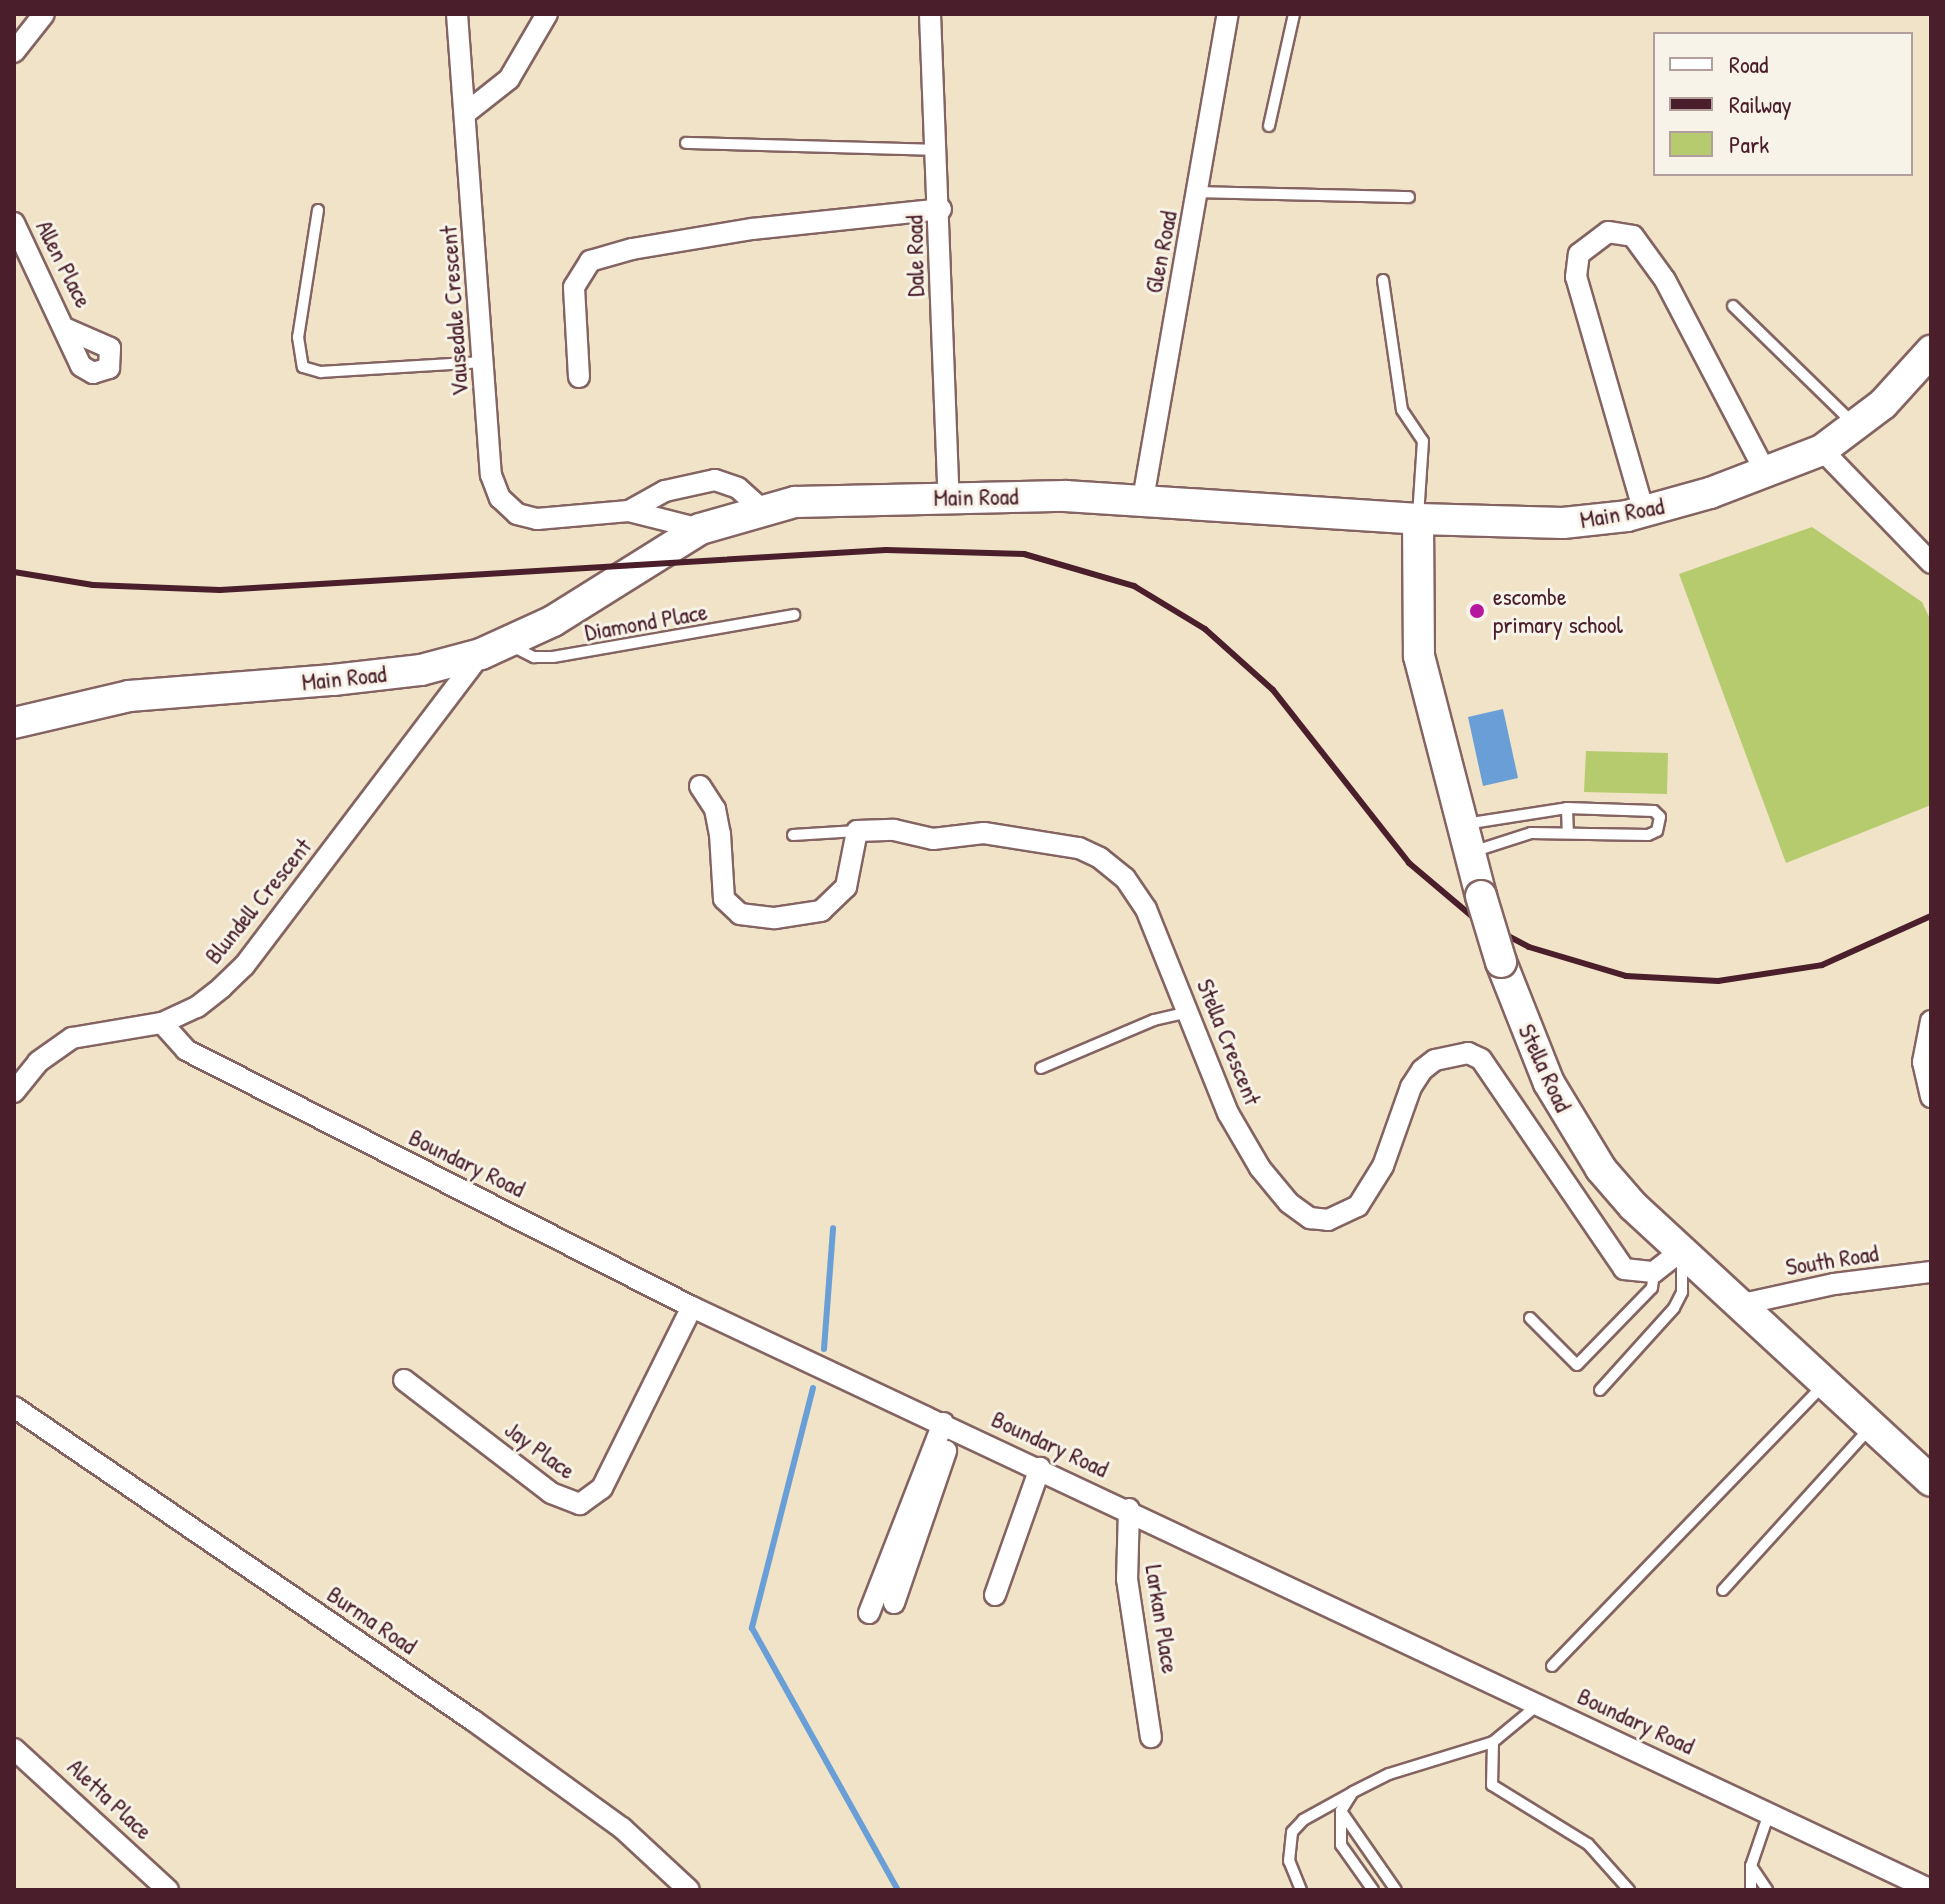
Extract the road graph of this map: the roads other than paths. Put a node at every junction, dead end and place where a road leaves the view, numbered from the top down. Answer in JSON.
{"nodes":[{"id":1,"x":44,"y":14,"type":"edge"},
{"id":2,"x":457,"y":14,"type":"edge"},
{"id":3,"x":547,"y":14,"type":"edge"},
{"id":4,"x":930,"y":14,"type":"edge"},
{"id":5,"x":1228,"y":14,"type":"edge"},
{"id":6,"x":1294,"y":14,"type":"edge"},
{"id":7,"x":14,"y":52,"type":"edge"},
{"id":8,"x":466,"y":113,"type":"junction"},
{"id":9,"x":1269,"y":126,"type":"dead end"},
{"id":10,"x":686,"y":143,"type":"dead end"},
{"id":11,"x":938,"y":150,"type":"junction"},
{"id":12,"x":1199,"y":192,"type":"junction"},
{"id":13,"x":1409,"y":197,"type":"dead end"},
{"id":14,"x":941,"y":209,"type":"junction"},
{"id":15,"x":318,"y":210,"type":"dead end"},
{"id":16,"x":14,"y":223,"type":"edge"},
{"id":17,"x":1383,"y":280,"type":"dead end"},
{"id":18,"x":1733,"y":306,"type":"dead end"},
{"id":19,"x":67,"y":329,"type":"dead end"},
{"id":20,"x":1930,"y":355,"type":"edge"},
{"id":21,"x":483,"y":362,"type":"junction"},
{"id":22,"x":579,"y":377,"type":"dead end"},
{"id":23,"x":1857,"y":427,"type":"junction"},
{"id":24,"x":1822,"y":450,"type":"junction"},
{"id":25,"x":1766,"y":473,"type":"junction"},
{"id":26,"x":949,"y":498,"type":"junction"},
{"id":27,"x":1143,"y":499,"type":"junction"},
{"id":28,"x":761,"y":509,"type":"junction"},
{"id":29,"x":629,"y":511,"type":"junction"},
{"id":30,"x":1644,"y":512,"type":"junction"},
{"id":31,"x":1418,"y":519,"type":"junction"},
{"id":32,"x":700,"y":529,"type":"junction"},
{"id":33,"x":1931,"y":563,"type":"edge"},
{"id":34,"x":794,"y":615,"type":"dead end"},
{"id":35,"x":494,"y":648,"type":"junction"},
{"id":36,"x":14,"y":723,"type":"edge"},
{"id":37,"x":700,"y":786,"type":"dead end"},
{"id":38,"x":1567,"y":808,"type":"junction"},
{"id":39,"x":857,"y":831,"type":"junction"},
{"id":40,"x":1568,"y":833,"type":"junction"},
{"id":41,"x":793,"y":835,"type":"dead end"},
{"id":42,"x":1466,"y":839,"type":"junction"},
{"id":43,"x":1188,"y":1012,"type":"junction"},
{"id":44,"x":1931,"y":1021,"type":"edge"},
{"id":45,"x":162,"y":1023,"type":"junction"},
{"id":46,"x":1041,"y":1068,"type":"dead end"},
{"id":47,"x":14,"y":1092,"type":"edge"},
{"id":48,"x":1931,"y":1097,"type":"edge"},
{"id":49,"x":1682,"y":1250,"type":"junction"},
{"id":50,"x":1654,"y":1272,"type":"junction"},
{"id":51,"x":1931,"y":1272,"type":"edge"},
{"id":52,"x":1743,"y":1304,"type":"junction"},
{"id":53,"x":692,"y":1307,"type":"junction"},
{"id":54,"x":1530,"y":1318,"type":"dead end"},
{"id":55,"x":404,"y":1380,"type":"dead end"},
{"id":56,"x":1600,"y":1390,"type":"dead end"},
{"id":57,"x":1817,"y":1390,"type":"junction"},
{"id":58,"x":14,"y":1407,"type":"edge"},
{"id":59,"x":948,"y":1425,"type":"junction"},
{"id":60,"x":1872,"y":1425,"type":"junction"},
{"id":61,"x":1040,"y":1468,"type":"junction"},
{"id":62,"x":1931,"y":1481,"type":"edge"},
{"id":63,"x":1129,"y":1509,"type":"junction"},
{"id":64,"x":1723,"y":1590,"type":"dead end"},
{"id":65,"x":995,"y":1595,"type":"dead end"},
{"id":66,"x":894,"y":1603,"type":"dead end"},
{"id":67,"x":869,"y":1613,"type":"dead end"},
{"id":68,"x":1552,"y":1666,"type":"dead end"},
{"id":69,"x":1539,"y":1704,"type":"junction"},
{"id":70,"x":1151,"y":1737,"type":"dead end"},
{"id":71,"x":1493,"y":1742,"type":"junction"},
{"id":72,"x":14,"y":1749,"type":"edge"},
{"id":73,"x":1353,"y":1792,"type":"junction"},
{"id":74,"x":1341,"y":1811,"type":"junction"},
{"id":75,"x":1769,"y":1813,"type":"junction"},
{"id":76,"x":1751,"y":1866,"type":"junction"},
{"id":77,"x":168,"y":1890,"type":"edge"},
{"id":78,"x":689,"y":1890,"type":"edge"},
{"id":79,"x":1301,"y":1890,"type":"edge"},
{"id":80,"x":1373,"y":1890,"type":"edge"},
{"id":81,"x":1396,"y":1890,"type":"edge"},
{"id":82,"x":1629,"y":1890,"type":"edge"},
{"id":83,"x":1751,"y":1890,"type":"edge"},
{"id":84,"x":1767,"y":1890,"type":"edge"},
{"id":85,"x":1931,"y":1890,"type":"edge"}],
"edges":[{"from":1,"to":7,"type":"street"},
{"from":2,"to":8,"type":"street","name":"Vausedale Crescent"},
{"from":3,"to":8,"type":"street"},
{"from":4,"to":11,"type":"street","name":"Dale Road"},
{"from":5,"to":12,"type":"street","name":"Glen Road"},
{"from":6,"to":9,"type":"lane"},
{"from":8,"to":21,"type":"street","name":"Vausedale Crescent"},
{"from":10,"to":11,"type":"lane"},
{"from":11,"to":14,"type":"street","name":"Dale Road"},
{"from":12,"to":13,"type":"lane"},
{"from":12,"to":27,"type":"street","name":"Glen Road"},
{"from":14,"to":22,"type":"street"},
{"from":14,"to":26,"type":"street","name":"Dale Road"},
{"from":15,"to":21,"type":"lane"},
{"from":16,"to":19,"type":"street","name":"Allen Place"},
{"from":17,"to":31,"type":"lane"},
{"from":18,"to":23,"type":"lane"},
{"from":20,"to":23,"type":"main road","name":"Main Road"},
{"from":21,"to":29,"type":"street","name":"Vausedale Crescent"},
{"from":23,"to":24,"type":"main road","name":"Main Road"},
{"from":24,"to":25,"type":"main road","name":"Main Road"},
{"from":24,"to":33,"type":"street"},
{"from":25,"to":30,"type":"main road","name":"Main Road"},
{"from":25,"to":30,"type":"street"},
{"from":26,"to":27,"type":"main road","name":"Main Road"},
{"from":26,"to":28,"type":"main road","name":"Main Road"},
{"from":27,"to":31,"type":"main road","name":"Main Road"},
{"from":28,"to":29,"type":"street","name":"Vausedale Crescent"},
{"from":28,"to":32,"type":"main road","name":"Main Road"},
{"from":29,"to":32,"type":"street","name":"Vausedale Crescent"},
{"from":30,"to":31,"type":"main road","name":"Main Road"},
{"from":31,"to":42,"type":"main road","name":"Stella Road"},
{"from":32,"to":35,"type":"main road","name":"Main Road"},
{"from":34,"to":35,"type":"lane","name":"Diamond Place"},
{"from":35,"to":36,"type":"main road","name":"Main Road"},
{"from":35,"to":45,"type":"street","name":"Blundell Crescent"},
{"from":37,"to":39,"type":"street"},
{"from":38,"to":40,"type":"lane"},
{"from":38,"to":40,"type":"lane"},
{"from":38,"to":42,"type":"lane"},
{"from":39,"to":41,"type":"lane"},
{"from":39,"to":43,"type":"street","name":"Stella Crescent"},
{"from":40,"to":42,"type":"lane"},
{"from":42,"to":49,"type":"main road","name":"Stella Road","bridge":true},
{"from":43,"to":46,"type":"lane"},
{"from":43,"to":50,"type":"street","name":"Stella Crescent"},
{"from":44,"to":48,"type":"street"},
{"from":45,"to":47,"type":"street","name":"Blundell Crescent"},
{"from":45,"to":53,"type":"street","name":"Boundary Road"},
{"from":49,"to":50,"type":"street"},
{"from":49,"to":52,"type":"main road","name":"Stella Road"},
{"from":49,"to":56,"type":"lane"},
{"from":50,"to":54,"type":"lane"},
{"from":51,"to":52,"type":"street","name":"South Road"},
{"from":52,"to":57,"type":"main road","name":"Stella Road"},
{"from":53,"to":55,"type":"street","name":"Jay Place"},
{"from":53,"to":59,"type":"street","name":"Boundary Road"},
{"from":57,"to":60,"type":"main road","name":"Stella Road"},
{"from":57,"to":68,"type":"lane"},
{"from":58,"to":78,"type":"street","name":"Burma Road"},
{"from":59,"to":61,"type":"street","name":"Boundary Road"},
{"from":59,"to":66,"type":"street"},
{"from":59,"to":67,"type":"street"},
{"from":60,"to":62,"type":"main road","name":"Stella Road"},
{"from":60,"to":64,"type":"lane"},
{"from":61,"to":63,"type":"street","name":"Boundary Road"},
{"from":61,"to":65,"type":"street"},
{"from":63,"to":69,"type":"street","name":"Boundary Road"},
{"from":63,"to":70,"type":"street","name":"Larkan Place"},
{"from":69,"to":71,"type":"lane"},
{"from":69,"to":75,"type":"street","name":"Boundary Road"},
{"from":71,"to":73,"type":"lane"},
{"from":71,"to":82,"type":"lane"},
{"from":72,"to":77,"type":"street","name":"Aletta Place"},
{"from":73,"to":74,"type":"lane"},
{"from":73,"to":79,"type":"lane"},
{"from":74,"to":80,"type":"lane"},
{"from":74,"to":81,"type":"lane"},
{"from":75,"to":76,"type":"lane"},
{"from":75,"to":85,"type":"street","name":"Boundary Road"},
{"from":76,"to":83,"type":"lane"},
{"from":76,"to":84,"type":"lane"}]}
